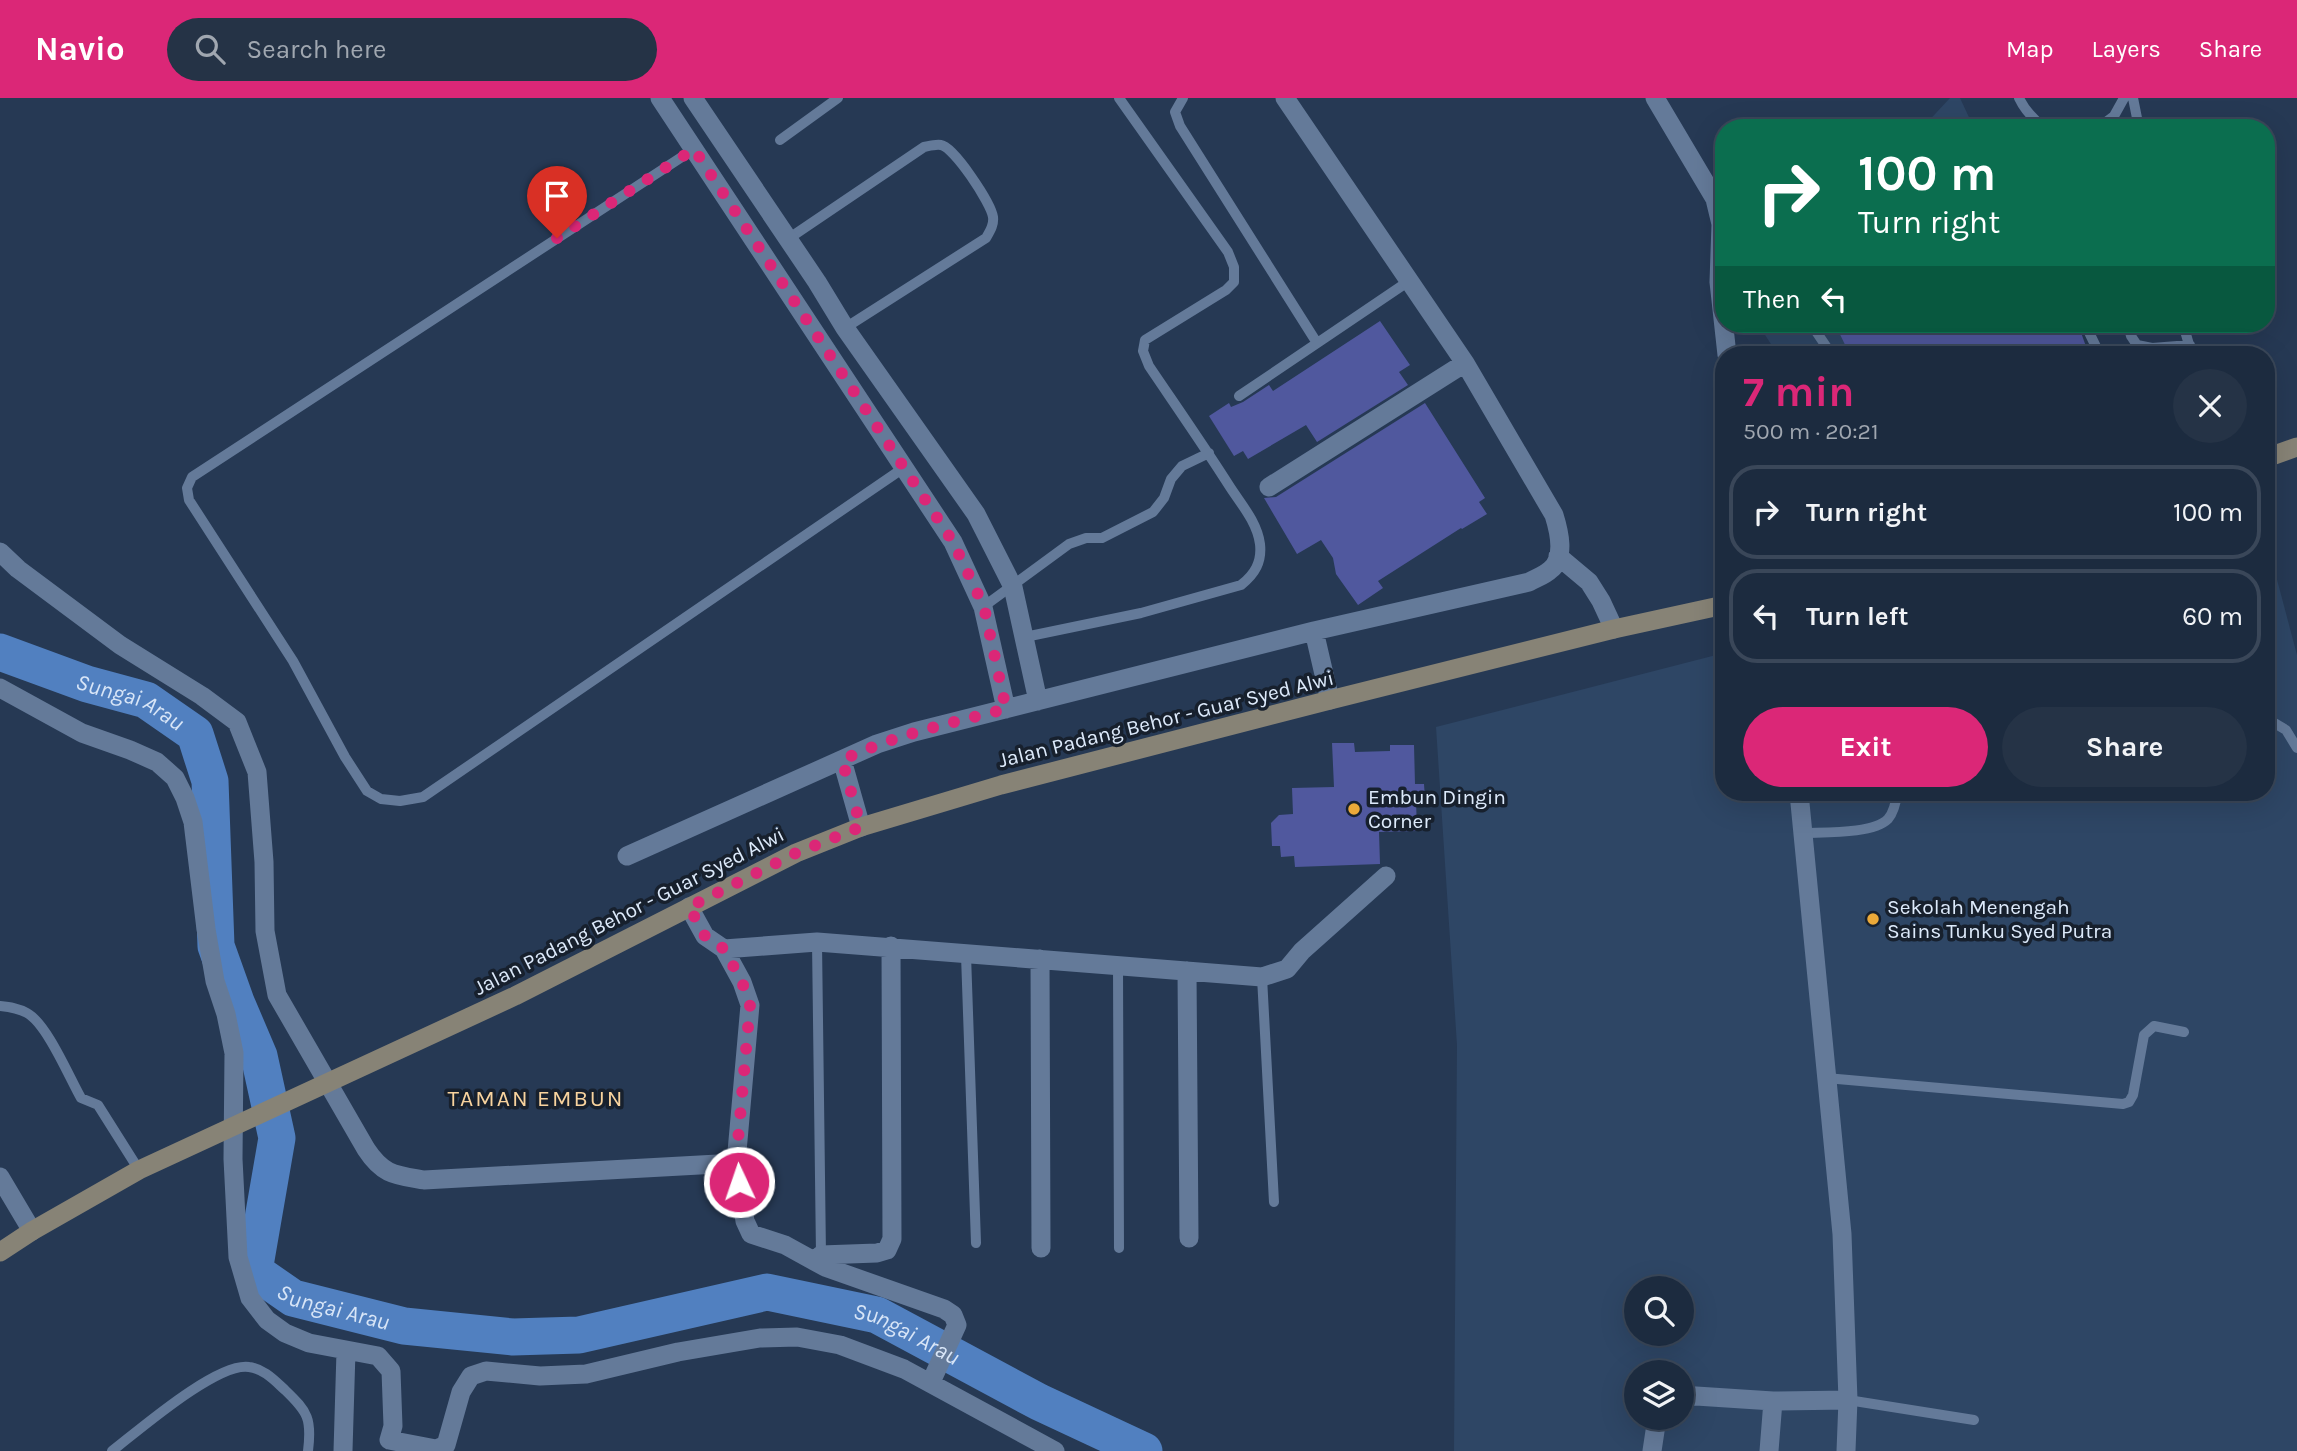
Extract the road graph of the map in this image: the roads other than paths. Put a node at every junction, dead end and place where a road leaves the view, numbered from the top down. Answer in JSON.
{"nodes":[{"id":1,"x":660,"y":98,"type":"edge"},
{"id":2,"x":693,"y":98,"type":"edge"},
{"id":3,"x":838,"y":98,"type":"edge"},
{"id":4,"x":1119,"y":98,"type":"edge"},
{"id":5,"x":1183,"y":98,"type":"edge"},
{"id":6,"x":1285,"y":98,"type":"edge"},
{"id":7,"x":1654,"y":98,"type":"edge"},
{"id":8,"x":2124,"y":98,"type":"edge"},
{"id":9,"x":2133,"y":98,"type":"edge"},
{"id":10,"x":2019,"y":101,"type":"edge"},
{"id":11,"x":2032,"y":119,"type":"edge"},
{"id":12,"x":2110,"y":119,"type":"edge"},
{"id":13,"x":2137,"y":119,"type":"edge"},
{"id":14,"x":780,"y":140,"type":"dead end"},
{"id":15,"x":694,"y":149,"type":"junction"},
{"id":16,"x":1715,"y":196,"type":"edge"},
{"id":17,"x":788,"y":239,"type":"junction"},
{"id":18,"x":1409,"y":281,"type":"junction"},
{"id":19,"x":845,"y":328,"type":"junction"},
{"id":20,"x":2130,"y":333,"type":"edge"},
{"id":21,"x":1317,"y":343,"type":"junction"},
{"id":22,"x":2142,"y":346,"type":"edge"},
{"id":23,"x":1465,"y":363,"type":"junction"},
{"id":24,"x":1238,"y":396,"type":"dead end"},
{"id":25,"x":2297,"y":447,"type":"edge"},
{"id":26,"x":1209,"y":453,"type":"junction"},
{"id":27,"x":2275,"y":455,"type":"edge"},
{"id":28,"x":905,"y":467,"type":"junction"},
{"id":29,"x":1269,"y":487,"type":"dead end"},
{"id":30,"x":0,"y":552,"type":"edge"},
{"id":31,"x":1558,"y":556,"type":"junction"},
{"id":32,"x":1013,"y":587,"type":"junction"},
{"id":33,"x":984,"y":607,"type":"junction"},
{"id":34,"x":1715,"y":608,"type":"edge"},
{"id":35,"x":1614,"y":629,"type":"junction"},
{"id":36,"x":1314,"y":631,"type":"junction"},
{"id":37,"x":1024,"y":637,"type":"junction"},
{"id":38,"x":0,"y":688,"type":"edge"},
{"id":39,"x":1038,"y":701,"type":"junction"},
{"id":40,"x":1330,"y":701,"type":"junction"},
{"id":41,"x":1006,"y":709,"type":"junction"},
{"id":42,"x":2275,"y":723,"type":"edge"},
{"id":43,"x":2297,"y":748,"type":"edge"},
{"id":44,"x":842,"y":760,"type":"junction"},
{"id":45,"x":1800,"y":801,"type":"edge"},
{"id":46,"x":1896,"y":801,"type":"edge"},
{"id":47,"x":861,"y":827,"type":"junction"},
{"id":48,"x":1804,"y":833,"type":"junction"},
{"id":49,"x":627,"y":856,"type":"dead end"},
{"id":50,"x":1386,"y":876,"type":"dead end"},
{"id":51,"x":689,"y":907,"type":"junction"},
{"id":52,"x":817,"y":942,"type":"junction"},
{"id":53,"x":891,"y":946,"type":"junction"},
{"id":54,"x":724,"y":949,"type":"junction"},
{"id":55,"x":966,"y":955,"type":"junction"},
{"id":56,"x":1040,"y":959,"type":"junction"},
{"id":57,"x":1118,"y":966,"type":"junction"},
{"id":58,"x":1187,"y":971,"type":"junction"},
{"id":59,"x":1262,"y":977,"type":"junction"},
{"id":60,"x":0,"y":1006,"type":"edge"},
{"id":61,"x":2184,"y":1032,"type":"dead end"},
{"id":62,"x":1826,"y":1078,"type":"junction"},
{"id":63,"x":324,"y":1083,"type":"junction"},
{"id":64,"x":237,"y":1124,"type":"junction"},
{"id":65,"x":736,"y":1163,"type":"junction"},
{"id":66,"x":139,"y":1170,"type":"junction"},
{"id":67,"x":0,"y":1177,"type":"edge"},
{"id":68,"x":1274,"y":1202,"type":"dead end"},
{"id":69,"x":32,"y":1231,"type":"junction"},
{"id":70,"x":1189,"y":1238,"type":"dead end"},
{"id":71,"x":976,"y":1243,"type":"dead end"},
{"id":72,"x":1041,"y":1248,"type":"dead end"},
{"id":73,"x":1119,"y":1248,"type":"dead end"},
{"id":74,"x":0,"y":1252,"type":"edge"},
{"id":75,"x":818,"y":1258,"type":"junction"},
{"id":76,"x":346,"y":1351,"type":"junction"},
{"id":77,"x":934,"y":1377,"type":"junction"},
{"id":78,"x":1694,"y":1396,"type":"edge"},
{"id":79,"x":1848,"y":1400,"type":"junction"},
{"id":80,"x":1773,"y":1401,"type":"junction"},
{"id":81,"x":1974,"y":1420,"type":"dead end"},
{"id":82,"x":1655,"y":1430,"type":"edge"},
{"id":83,"x":391,"y":1444,"type":"edge"},
{"id":84,"x":436,"y":1449,"type":"edge"},
{"id":85,"x":111,"y":1451,"type":"edge"},
{"id":86,"x":309,"y":1451,"type":"edge"},
{"id":87,"x":343,"y":1451,"type":"edge"},
{"id":88,"x":1055,"y":1451,"type":"edge"},
{"id":89,"x":1652,"y":1451,"type":"edge"},
{"id":90,"x":1769,"y":1451,"type":"edge"},
{"id":91,"x":1846,"y":1451,"type":"edge"}],
"edges":[{"from":1,"to":15,"type":"street"},
{"from":2,"to":17,"type":"street"},
{"from":3,"to":14,"type":"lane"},
{"from":4,"to":26,"type":"lane"},
{"from":5,"to":21,"type":"lane"},
{"from":6,"to":18,"type":"street"},
{"from":7,"to":16,"type":"street"},
{"from":8,"to":12,"type":"lane"},
{"from":9,"to":13,"type":"lane"},
{"from":10,"to":11,"type":"lane"},
{"from":15,"to":28,"type":"street"},
{"from":15,"to":28,"type":"lane"},
{"from":17,"to":19,"type":"street"},
{"from":17,"to":19,"type":"lane"},
{"from":18,"to":21,"type":"lane"},
{"from":18,"to":23,"type":"street"},
{"from":19,"to":32,"type":"street"},
{"from":20,"to":22,"type":"lane"},
{"from":21,"to":24,"type":"lane"},
{"from":23,"to":29,"type":"street"},
{"from":23,"to":31,"type":"street"},
{"from":25,"to":27,"type":"main road"},
{"from":26,"to":32,"type":"lane"},
{"from":26,"to":37,"type":"lane"},
{"from":28,"to":33,"type":"street"},
{"from":30,"to":63,"type":"street"},
{"from":31,"to":35,"type":"street"},
{"from":31,"to":36,"type":"street"},
{"from":32,"to":33,"type":"lane"},
{"from":32,"to":37,"type":"street"},
{"from":33,"to":41,"type":"street"},
{"from":34,"to":35,"type":"main road","name":"Jalan Padang Behor - Guar Syed Alwi"},
{"from":35,"to":40,"type":"main road","name":"Jalan Padang Behor - Guar Syed Alwi"},
{"from":36,"to":39,"type":"street"},
{"from":36,"to":40,"type":"street"},
{"from":37,"to":39,"type":"street"},
{"from":38,"to":64,"type":"street"},
{"from":39,"to":41,"type":"street"},
{"from":40,"to":47,"type":"main road","name":"Jalan Padang Behor - Guar Syed Alwi"},
{"from":41,"to":44,"type":"street"},
{"from":42,"to":43,"type":"lane"},
{"from":44,"to":47,"type":"street"},
{"from":44,"to":49,"type":"street"},
{"from":45,"to":48,"type":"street"},
{"from":46,"to":48,"type":"lane"},
{"from":47,"to":51,"type":"main road","name":"Jalan Padang Behor - Guar Syed Alwi"},
{"from":48,"to":62,"type":"street"},
{"from":50,"to":59,"type":"street"},
{"from":51,"to":54,"type":"street"},
{"from":51,"to":63,"type":"main road","name":"Jalan Padang Behor - Guar Syed Alwi"},
{"from":52,"to":53,"type":"street"},
{"from":52,"to":54,"type":"street"},
{"from":52,"to":75,"type":"lane"},
{"from":53,"to":55,"type":"street"},
{"from":53,"to":75,"type":"street"},
{"from":54,"to":65,"type":"street"},
{"from":55,"to":56,"type":"street"},
{"from":55,"to":71,"type":"lane"},
{"from":56,"to":57,"type":"street"},
{"from":56,"to":72,"type":"street"},
{"from":57,"to":58,"type":"street"},
{"from":57,"to":73,"type":"lane"},
{"from":58,"to":59,"type":"street"},
{"from":58,"to":70,"type":"street"},
{"from":59,"to":68,"type":"lane"},
{"from":60,"to":66,"type":"lane"},
{"from":61,"to":62,"type":"lane"},
{"from":62,"to":79,"type":"street"},
{"from":63,"to":64,"type":"main road","name":"Jalan Padang Behor - Guar Syed Alwi"},
{"from":63,"to":65,"type":"street"},
{"from":64,"to":66,"type":"main road","name":"Jalan Padang Behor - Guar Syed Alwi"},
{"from":64,"to":76,"type":"street"},
{"from":65,"to":75,"type":"street"},
{"from":66,"to":69,"type":"main road","name":"Jalan Padang Behor - Guar Syed Alwi"},
{"from":67,"to":69,"type":"street"},
{"from":69,"to":74,"type":"main road","name":"Jalan Padang Behor - Guar Syed Alwi"},
{"from":75,"to":77,"type":"street"},
{"from":76,"to":83,"type":"street"},
{"from":76,"to":87,"type":"street"},
{"from":77,"to":84,"type":"street"},
{"from":77,"to":88,"type":"street"},
{"from":78,"to":80,"type":"street"},
{"from":79,"to":80,"type":"street"},
{"from":79,"to":81,"type":"lane"},
{"from":79,"to":91,"type":"street"},
{"from":80,"to":90,"type":"street"},
{"from":82,"to":89,"type":"street"},
{"from":83,"to":84,"type":"street"},
{"from":85,"to":86,"type":"lane"}]}
